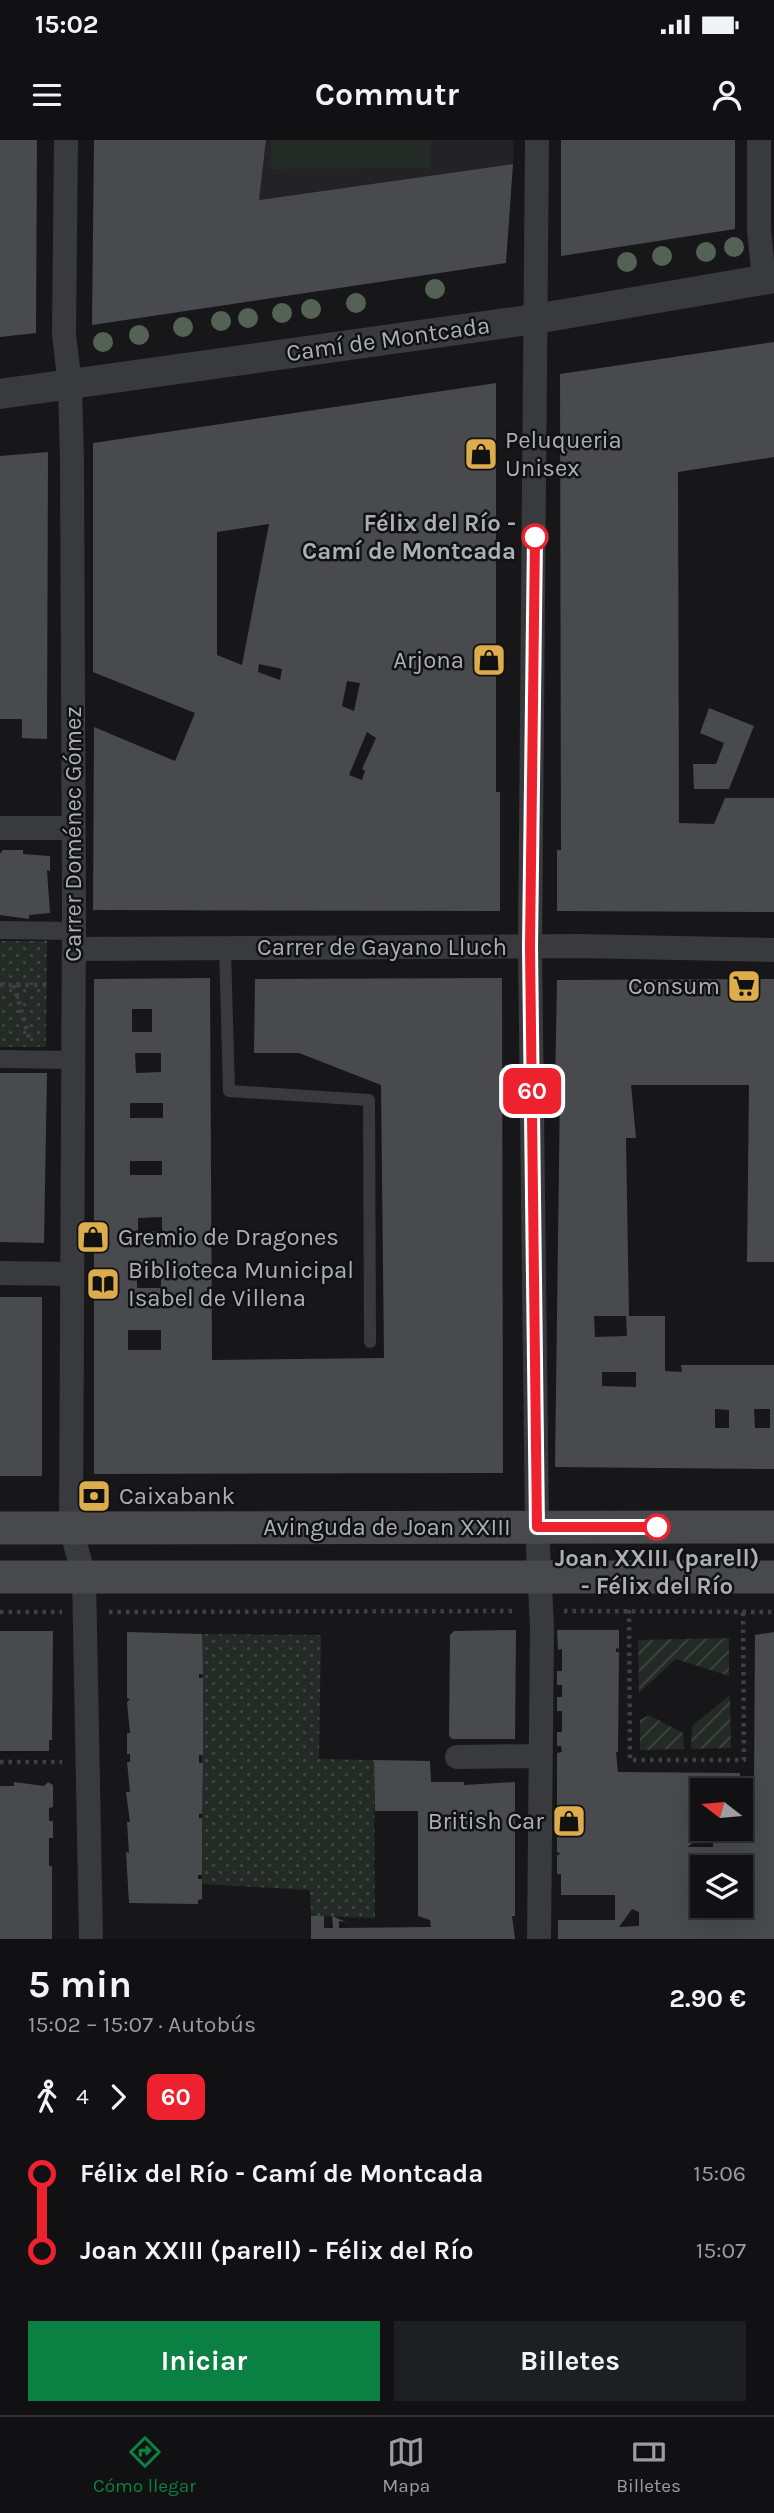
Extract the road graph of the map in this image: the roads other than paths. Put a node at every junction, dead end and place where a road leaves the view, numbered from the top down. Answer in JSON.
{"nodes":[{"id":1,"x":66,"y":140,"type":"edge"},
{"id":2,"x":537,"y":140,"type":"edge"},
{"id":3,"x":759,"y":140,"type":"edge"},
{"id":4,"x":769,"y":279,"type":"edge"},
{"id":5,"x":536,"y":319,"type":"junction"},
{"id":6,"x":71,"y":386,"type":"junction"},
{"id":7,"x":0,"y":394,"type":"edge"},
{"id":8,"x":0,"y":828,"type":"edge"},
{"id":9,"x":73,"y":828,"type":"junction"},
{"id":10,"x":0,"y":930,"type":"edge"},
{"id":11,"x":74,"y":940,"type":"junction"},
{"id":12,"x":530,"y":947,"type":"junction"},
{"id":13,"x":225,"y":948,"type":"junction"},
{"id":14,"x":774,"y":950,"type":"edge"},
{"id":15,"x":0,"y":1059,"type":"edge"},
{"id":16,"x":72,"y":1060,"type":"junction"},
{"id":17,"x":0,"y":1273,"type":"edge"},
{"id":18,"x":72,"y":1274,"type":"junction"},
{"id":19,"x":370,"y":1342,"type":"dead end"},
{"id":20,"x":537,"y":1527,"type":"junction"},
{"id":21,"x":774,"y":1527,"type":"edge"},
{"id":22,"x":0,"y":1528,"type":"edge"},
{"id":23,"x":71,"y":1529,"type":"junction"},
{"id":24,"x":84,"y":1576,"type":"junction"},
{"id":25,"x":0,"y":1577,"type":"edge"},
{"id":26,"x":758,"y":1577,"type":"edge"},
{"id":27,"x":539,"y":1578,"type":"junction"},
{"id":28,"x":540,"y":1756,"type":"junction"},
{"id":29,"x":457,"y":1757,"type":"dead end"},
{"id":30,"x":91,"y":1939,"type":"edge"},
{"id":31,"x":539,"y":1939,"type":"edge"}],
"edges":[{"from":1,"to":6,"type":"street","name":"Carrer Doménec Gómez"},
{"from":2,"to":5,"type":"street"},
{"from":3,"to":4,"type":"street"},
{"from":4,"to":5,"type":"street","name":"Camí de Montcada"},
{"from":5,"to":6,"type":"street","name":"Camí de Montcada"},
{"from":5,"to":12,"type":"street"},
{"from":6,"to":7,"type":"street","name":"Camí de Montcada"},
{"from":6,"to":9,"type":"street","name":"Carrer Doménec Gómez"},
{"from":8,"to":9,"type":"street"},
{"from":9,"to":11,"type":"street","name":"Carrer Doménec Gómez"},
{"from":10,"to":11,"type":"street","name":"Carrer de Gayano Lluch"},
{"from":11,"to":13,"type":"street","name":"Carrer de Gayano Lluch"},
{"from":11,"to":16,"type":"street","name":"Carrer Doménec Gómez"},
{"from":12,"to":13,"type":"street","name":"Carrer de Gayano Lluch"},
{"from":12,"to":14,"type":"street","name":"Carrer de Gayano Lluch"},
{"from":12,"to":20,"type":"street"},
{"from":13,"to":19,"type":"lane"},
{"from":15,"to":16,"type":"street"},
{"from":16,"to":18,"type":"street","name":"Carrer Doménec Gómez"},
{"from":17,"to":18,"type":"street"},
{"from":18,"to":23,"type":"street","name":"Carrer Doménec Gómez"},
{"from":20,"to":21,"type":"main road","name":"Avinguda de Joan XXIII"},
{"from":20,"to":23,"type":"main road","name":"Avinguda de Joan XXIII"},
{"from":20,"to":27,"type":"street"},
{"from":22,"to":23,"type":"main road","name":"Avinguda de Joan XXIII"},
{"from":23,"to":24,"type":"street","name":"Carrer Doménec Gómez"},
{"from":24,"to":25,"type":"main road","name":"Avinguda de Joan XXIII"},
{"from":24,"to":27,"type":"main road","name":"Avinguda de Joan XXIII"},
{"from":24,"to":30,"type":"street","name":"Carrer Doménec Gómez"},
{"from":26,"to":27,"type":"main road","name":"Avinguda de Joan XXIII"},
{"from":27,"to":28,"type":"street"},
{"from":28,"to":29,"type":"street"},
{"from":28,"to":31,"type":"street"}]}
